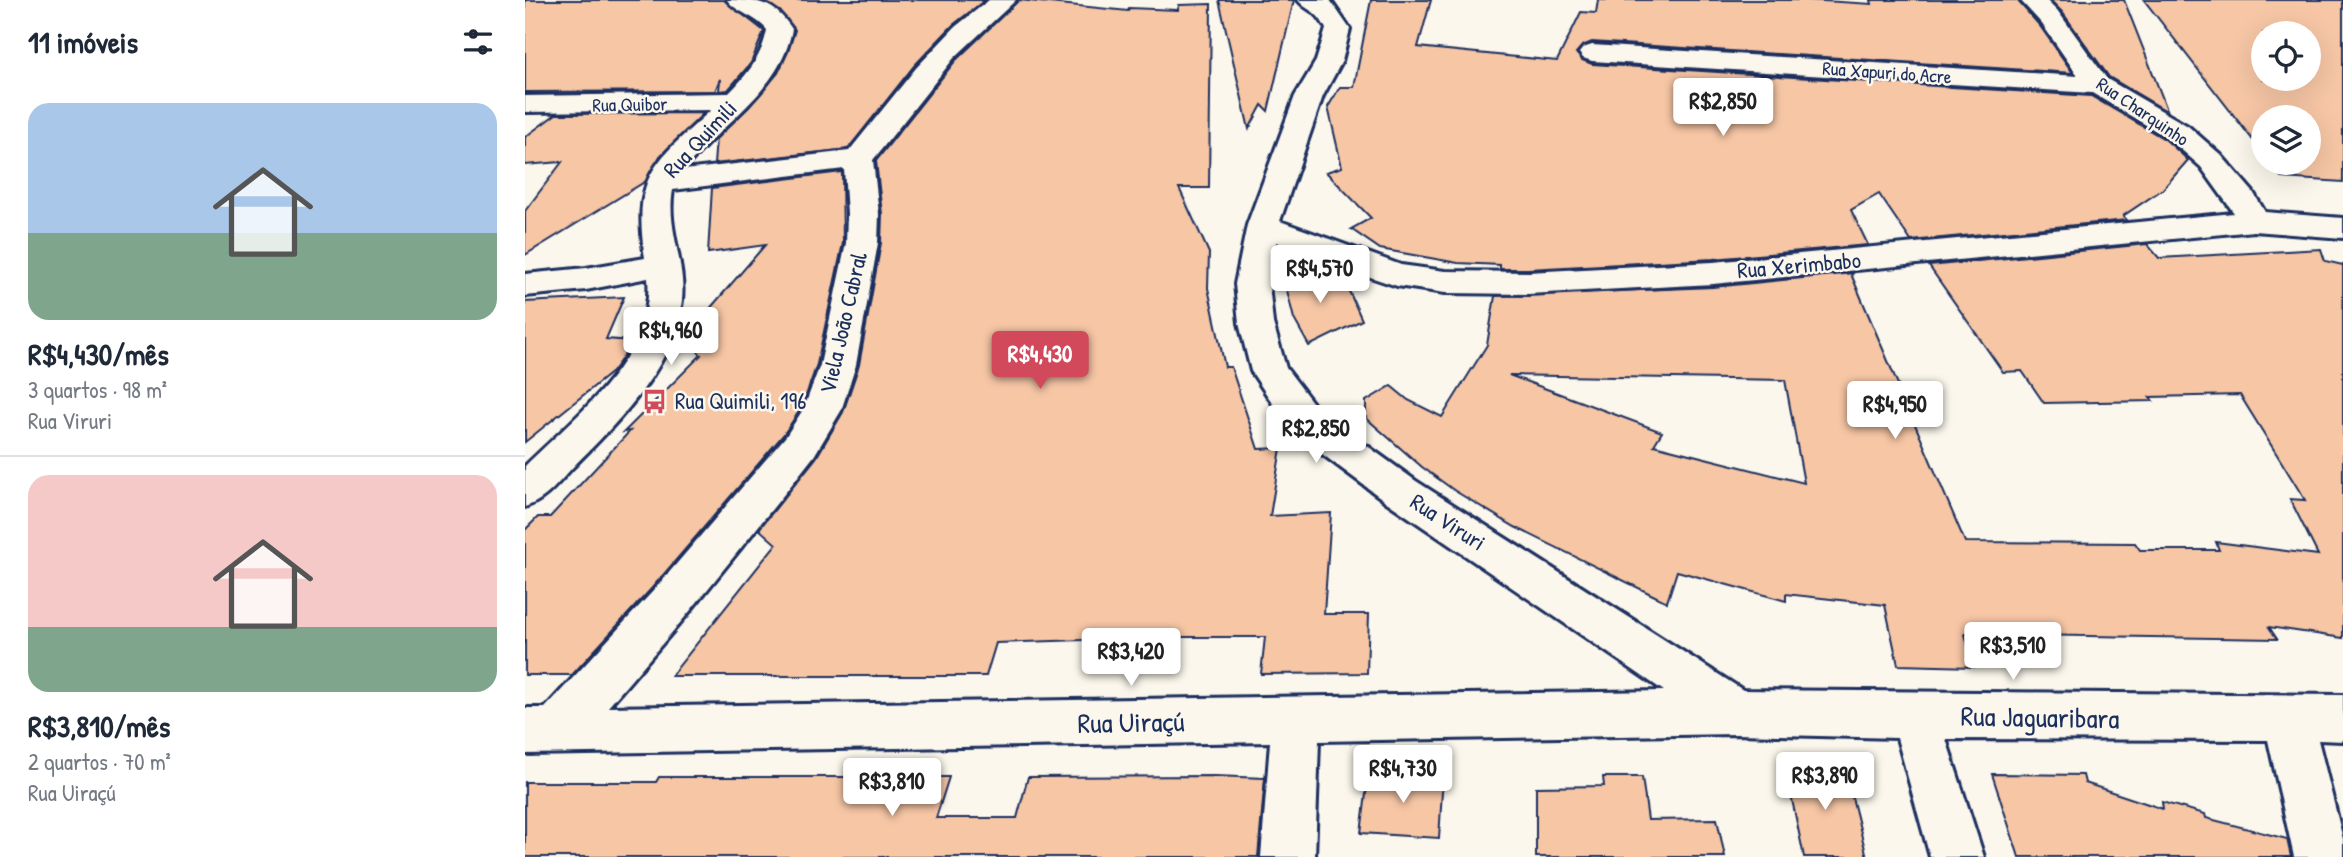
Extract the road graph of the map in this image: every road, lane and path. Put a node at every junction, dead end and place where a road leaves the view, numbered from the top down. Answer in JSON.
{"nodes":[{"id":1,"x":739,"y":0,"type":"edge"},
{"id":2,"x":1004,"y":0,"type":"edge"},
{"id":3,"x":1310,"y":0,"type":"edge"},
{"id":4,"x":2032,"y":0,"type":"edge"},
{"id":5,"x":1592,"y":53,"type":"dead end"},
{"id":6,"x":2098,"y":85,"type":"junction"},
{"id":7,"x":735,"y":101,"type":"junction"},
{"id":8,"x":525,"y":104,"type":"edge"},
{"id":9,"x":858,"y":159,"type":"junction"},
{"id":10,"x":661,"y":182,"type":"junction"},
{"id":11,"x":2254,"y":221,"type":"junction"},
{"id":12,"x":1263,"y":225,"type":"junction"},
{"id":13,"x":2343,"y":228,"type":"edge"},
{"id":14,"x":662,"y":265,"type":"junction"},
{"id":15,"x":525,"y":285,"type":"edge"},
{"id":16,"x":567,"y":447,"type":"junction"},
{"id":17,"x":525,"y":471,"type":"edge"},
{"id":18,"x":525,"y":491,"type":"edge"},
{"id":19,"x":1736,"y":712,"type":"junction"},
{"id":20,"x":1915,"y":716,"type":"junction"},
{"id":21,"x":2343,"y":718,"type":"edge"},
{"id":22,"x":1296,"y":720,"type":"junction"},
{"id":23,"x":2288,"y":720,"type":"junction"},
{"id":24,"x":540,"y":731,"type":"edge"},
{"id":25,"x":1288,"y":857,"type":"edge"},
{"id":26,"x":1957,"y":857,"type":"edge"},
{"id":27,"x":2321,"y":857,"type":"edge"}],
"edges":[{"from":1,"to":7,"type":"street","name":"Rua Quimili"},
{"from":2,"to":9,"type":"street"},
{"from":3,"to":12,"type":"street","name":"Rua Viruri"},
{"from":4,"to":6,"type":"street","name":"Rua Charquinho"},
{"from":5,"to":6,"type":"street","name":"Rua Xapuri do Acre"},
{"from":6,"to":11,"type":"street","name":"Rua Charquinho"},
{"from":7,"to":8,"type":"street","name":"Rua Quibor"},
{"from":7,"to":10,"type":"street","name":"Rua Quimili"},
{"from":9,"to":10,"type":"street"},
{"from":9,"to":24,"type":"street","name":"Viela João Cabral"},
{"from":10,"to":14,"type":"street","name":"Rua Quimili"},
{"from":11,"to":12,"type":"street","name":"Rua Xerimbabo"},
{"from":11,"to":13,"type":"street","name":"Rua Xerimbabo"},
{"from":12,"to":19,"type":"street","name":"Rua Viruri"},
{"from":14,"to":15,"type":"street"},
{"from":14,"to":16,"type":"street","name":"Rua Quimili"},
{"from":16,"to":17,"type":"street","name":"Rua Quimili"},
{"from":16,"to":18,"type":"street","name":"Rua Quimili"},
{"from":19,"to":20,"type":"street","name":"Rua Jaguaribara"},
{"from":19,"to":22,"type":"street","name":"Rua Uiraçú"},
{"from":20,"to":23,"type":"street","name":"Rua Jaguaribara"},
{"from":20,"to":26,"type":"street"},
{"from":21,"to":23,"type":"street","name":"Rua Jaguaribara"},
{"from":22,"to":24,"type":"street","name":"Rua Uiraçú"},
{"from":22,"to":25,"type":"street"},
{"from":23,"to":27,"type":"street"}]}
